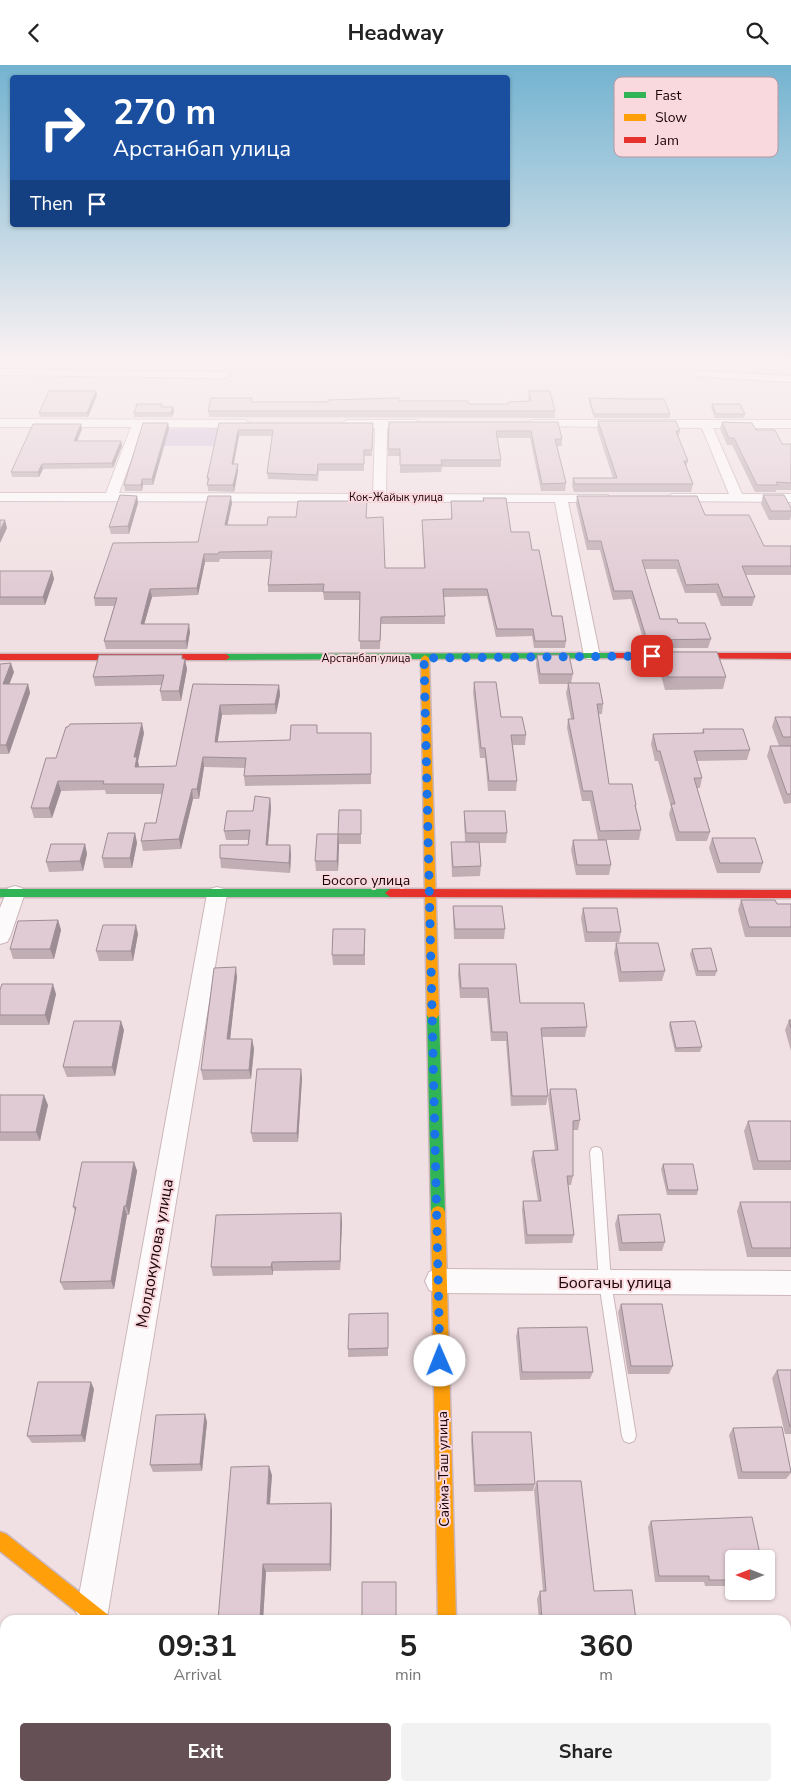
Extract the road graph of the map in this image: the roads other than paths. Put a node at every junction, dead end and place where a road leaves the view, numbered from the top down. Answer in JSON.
{"nodes":[{"id":1,"x":134,"y":436,"type":"edge"},
{"id":2,"x":381,"y":436,"type":"edge"},
{"id":3,"x":711,"y":436,"type":"edge"},
{"id":4,"x":0,"y":497,"type":"edge"},
{"id":5,"x":379,"y":497,"type":"junction"},
{"id":6,"x":111,"y":498,"type":"junction"},
{"id":7,"x":561,"y":498,"type":"junction"},
{"id":8,"x":620,"y":498,"type":"edge"},
{"id":9,"x":659,"y":498,"type":"edge"},
{"id":10,"x":737,"y":498,"type":"junction"},
{"id":11,"x":791,"y":498,"type":"edge"},
{"id":12,"x":592,"y":656,"type":"junction"},
{"id":13,"x":791,"y":656,"type":"edge"},
{"id":14,"x":0,"y":657,"type":"edge"},
{"id":15,"x":424,"y":658,"type":"junction"},
{"id":16,"x":7,"y":893,"type":"edge"},
{"id":17,"x":217,"y":894,"type":"junction"},
{"id":18,"x":791,"y":894,"type":"edge"},
{"id":19,"x":430,"y":895,"type":"junction"},
{"id":20,"x":0,"y":937,"type":"edge"},
{"id":21,"x":596,"y":1152,"type":"dead end"},
{"id":22,"x":438,"y":1281,"type":"junction"},
{"id":23,"x":605,"y":1282,"type":"junction"},
{"id":24,"x":791,"y":1283,"type":"edge"},
{"id":25,"x":629,"y":1436,"type":"dead end"},
{"id":26,"x":0,"y":1540,"type":"edge"},
{"id":27,"x":95,"y":1615,"type":"edge"},
{"id":28,"x":96,"y":1615,"type":"edge"},
{"id":29,"x":447,"y":1615,"type":"edge"}],
"edges":[{"from":1,"to":6,"type":"street"},
{"from":2,"to":5,"type":"street"},
{"from":3,"to":10,"type":"street"},
{"from":4,"to":6,"type":"street","name":"Кок-Жайык улица"},
{"from":5,"to":6,"type":"street","name":"Кок-Жайык улица"},
{"from":5,"to":7,"type":"street","name":"Кок-Жайык улица"},
{"from":7,"to":8,"type":"street","name":"Кок-Жайык улица"},
{"from":7,"to":12,"type":"street"},
{"from":9,"to":10,"type":"street"},
{"from":10,"to":11,"type":"street"},
{"from":12,"to":13,"type":"street","name":"Арстанбап улица"},
{"from":12,"to":15,"type":"street","name":"Арстанбап улица"},
{"from":14,"to":15,"type":"street","name":"Арстанбап улица"},
{"from":15,"to":19,"type":"street","name":"Сайма-Таш улица"},
{"from":16,"to":17,"type":"street","name":"Босого улица"},
{"from":16,"to":20,"type":"street"},
{"from":17,"to":19,"type":"street","name":"Босого улица"},
{"from":17,"to":28,"type":"street","name":"Молдокулова улица"},
{"from":18,"to":19,"type":"street","name":"Босого улица"},
{"from":19,"to":22,"type":"street","name":"Сайма-Таш улица"},
{"from":21,"to":23,"type":"lane"},
{"from":22,"to":23,"type":"street","name":"Боогачы улица"},
{"from":22,"to":29,"type":"street","name":"Сайма-Таш улица"},
{"from":23,"to":24,"type":"street","name":"Боогачы улица"},
{"from":23,"to":25,"type":"lane"},
{"from":26,"to":27,"type":"street"}]}
